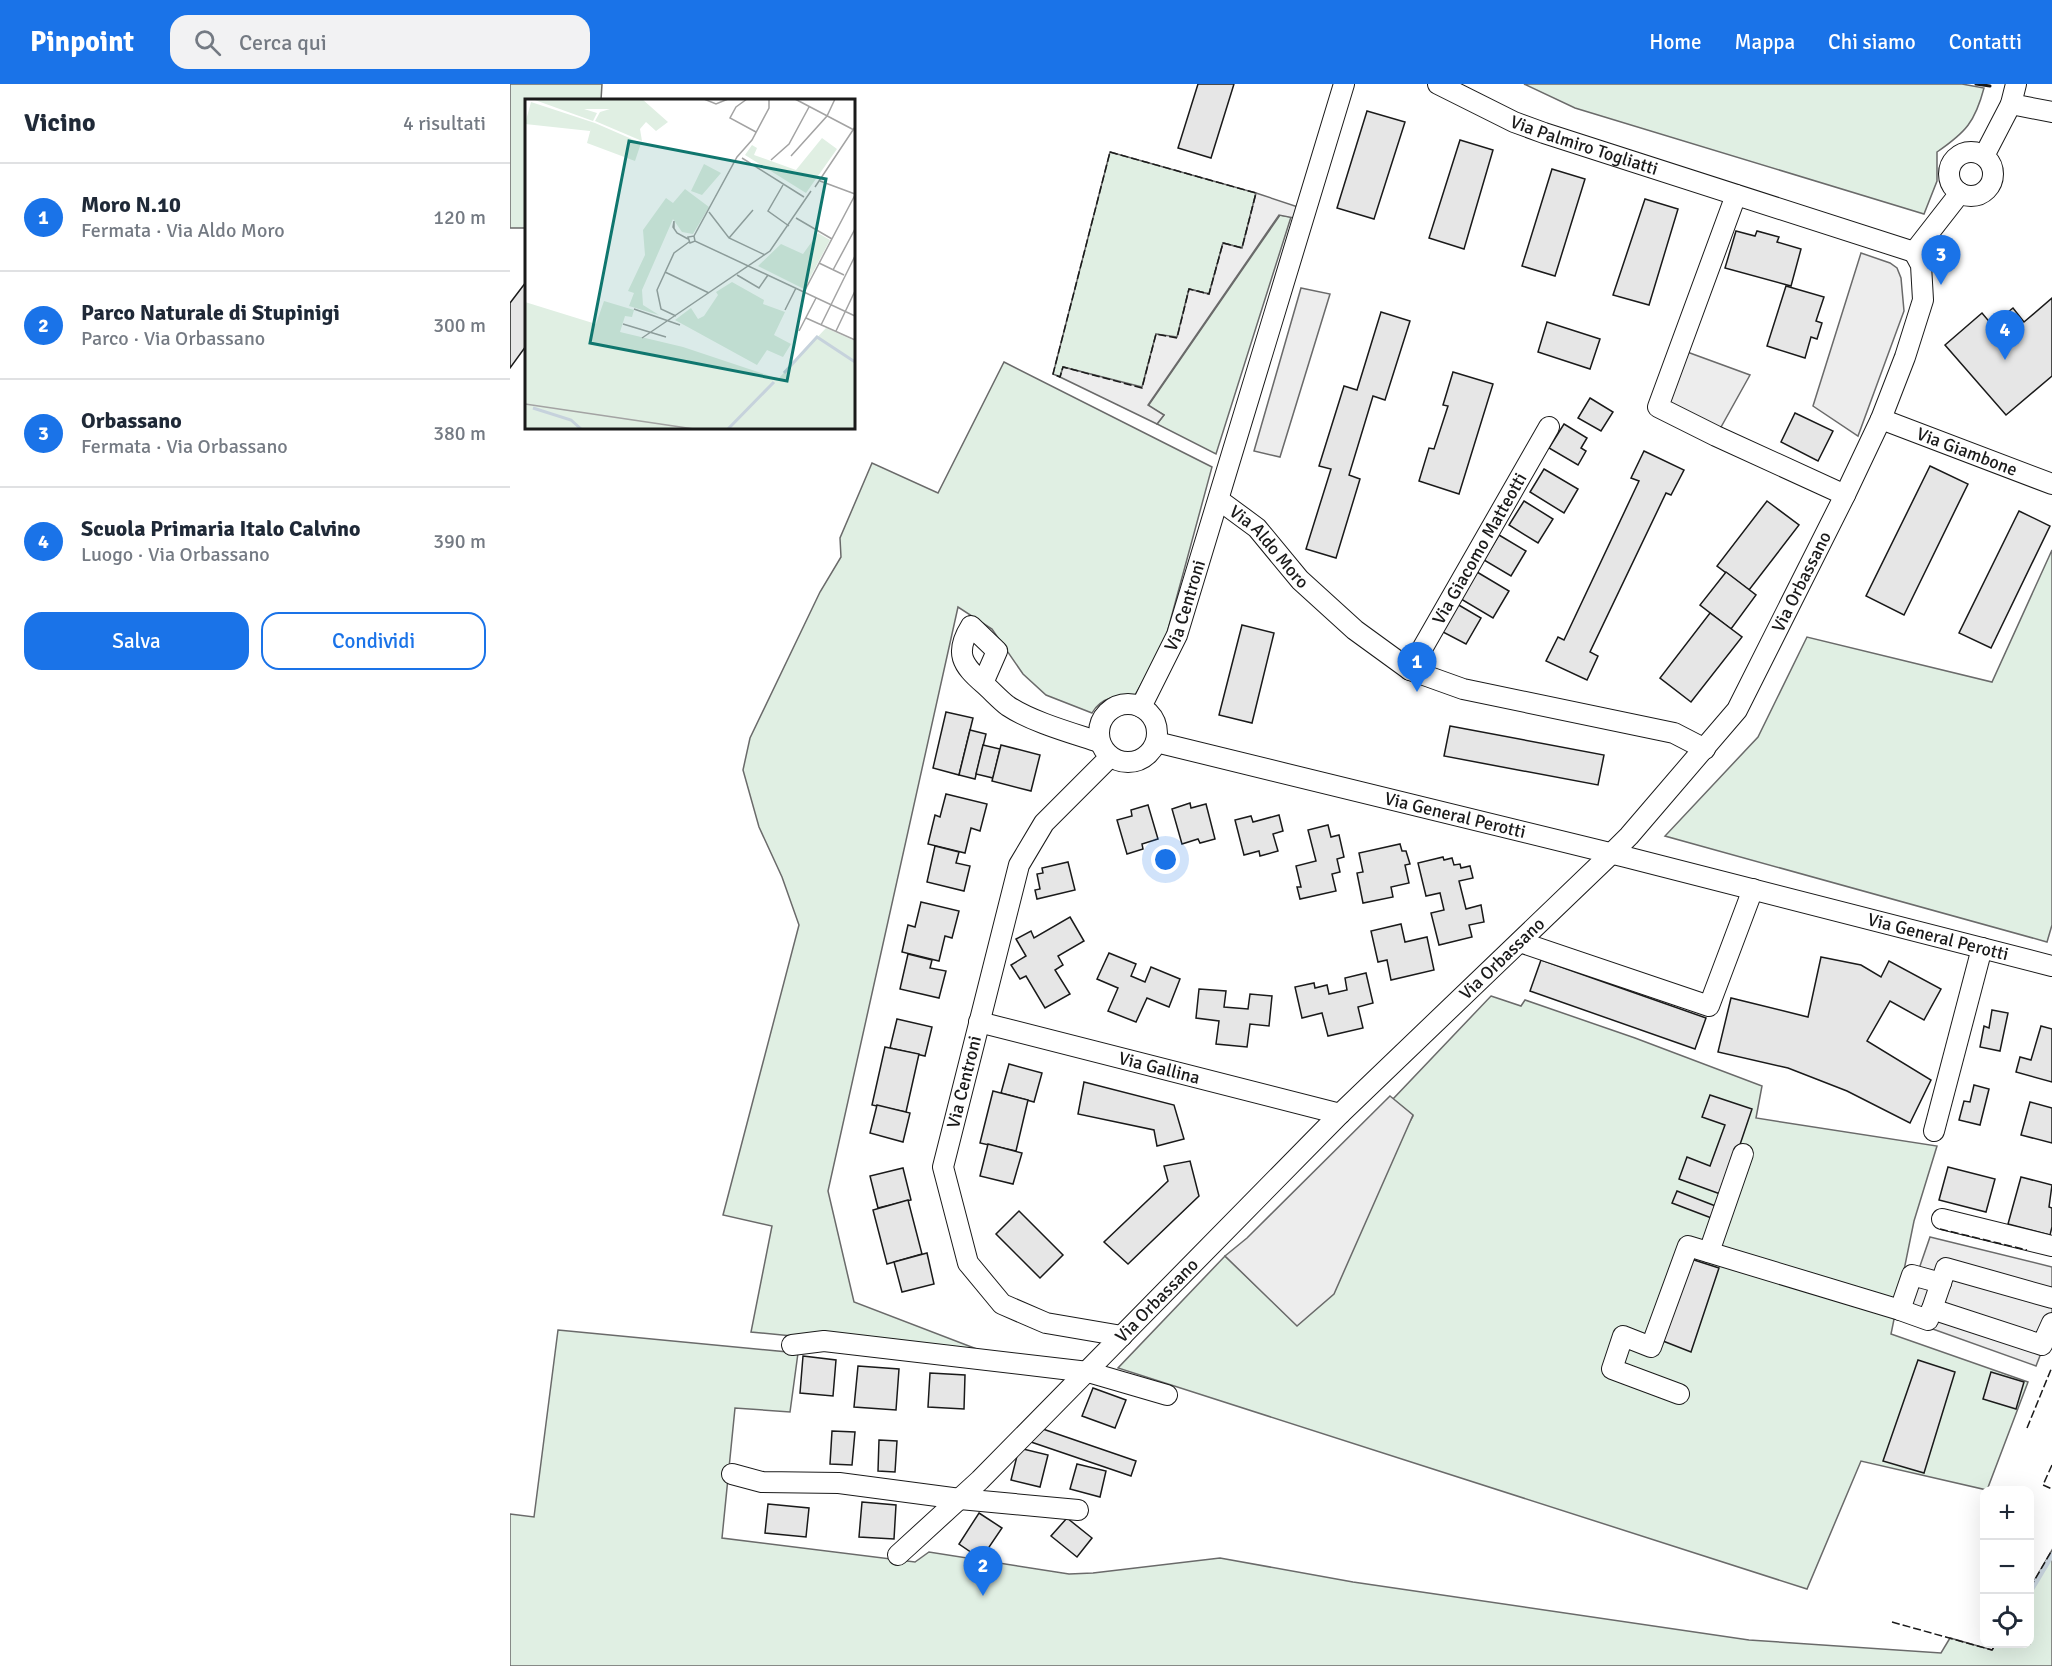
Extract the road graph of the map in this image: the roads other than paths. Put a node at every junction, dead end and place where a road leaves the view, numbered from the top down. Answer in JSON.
{"nodes":[{"id":1,"x":1438,"y":84,"type":"edge"},
{"id":2,"x":2016,"y":84,"type":"edge"},
{"id":3,"x":1345,"y":87,"type":"edge"},
{"id":4,"x":2011,"y":104,"type":"junction"},
{"id":5,"x":2052,"y":112,"type":"edge"},
{"id":6,"x":1984,"y":156,"type":"junction"},
{"id":7,"x":1960,"y":193,"type":"junction"},
{"id":8,"x":1736,"y":195,"type":"junction"},
{"id":9,"x":1914,"y":252,"type":"junction"},
{"id":10,"x":1881,"y":419,"type":"junction"},
{"id":11,"x":1549,"y":428,"type":"dead end"},
{"id":12,"x":2052,"y":484,"type":"edge"},
{"id":13,"x":1845,"y":495,"type":"junction"},
{"id":14,"x":1219,"y":500,"type":"junction"},
{"id":15,"x":1410,"y":670,"type":"junction"},
{"id":16,"x":983,"y":683,"type":"dead end"},
{"id":17,"x":1141,"y":707,"type":"junction"},
{"id":18,"x":1156,"y":742,"type":"junction"},
{"id":19,"x":1104,"y":749,"type":"junction"},
{"id":20,"x":1705,"y":749,"type":"junction"},
{"id":21,"x":1612,"y":854,"type":"junction"},
{"id":22,"x":1753,"y":890,"type":"junction"},
{"id":23,"x":1520,"y":942,"type":"junction"},
{"id":24,"x":1982,"y":948,"type":"junction"},
{"id":25,"x":2052,"y":966,"type":"edge"},
{"id":26,"x":979,"y":1022,"type":"junction"},
{"id":27,"x":1340,"y":1114,"type":"junction"},
{"id":28,"x":1934,"y":1131,"type":"dead end"},
{"id":29,"x":1743,"y":1154,"type":"dead end"},
{"id":30,"x":1942,"y":1219,"type":"dead end"},
{"id":31,"x":2052,"y":1246,"type":"edge"},
{"id":32,"x":1709,"y":1252,"type":"junction"},
{"id":33,"x":1941,"y":1283,"type":"junction"},
{"id":34,"x":2052,"y":1298,"type":"edge"},
{"id":35,"x":1900,"y":1310,"type":"junction"},
{"id":36,"x":1932,"y":1310,"type":"junction"},
{"id":37,"x":2052,"y":1323,"type":"edge"},
{"id":38,"x":1122,"y":1336,"type":"junction"},
{"id":39,"x":792,"y":1345,"type":"dead end"},
{"id":40,"x":1089,"y":1372,"type":"junction"},
{"id":41,"x":1679,"y":1394,"type":"dead end"},
{"id":42,"x":1167,"y":1395,"type":"dead end"},
{"id":43,"x":732,"y":1474,"type":"dead end"},
{"id":44,"x":960,"y":1499,"type":"junction"},
{"id":45,"x":1078,"y":1510,"type":"dead end"},
{"id":46,"x":898,"y":1555,"type":"dead end"}],
"edges":[{"from":1,"to":8,"type":"street","name":"Via Palmiro Togliatti"},
{"from":2,"to":4,"type":"street"},
{"from":3,"to":14,"type":"street","name":"Via Aldo Moro"},
{"from":4,"to":5,"type":"street"},
{"from":4,"to":6,"type":"street"},
{"from":6,"to":7,"type":"street"},
{"from":6,"to":7,"type":"street"},
{"from":7,"to":9,"type":"street"},
{"from":8,"to":9,"type":"street","name":"Via Palmiro Togliatti"},
{"from":8,"to":13,"type":"street"},
{"from":9,"to":10,"type":"street","name":"Via Orbassano"},
{"from":10,"to":12,"type":"street","name":"Via Giambone"},
{"from":10,"to":13,"type":"street","name":"Via Orbassano"},
{"from":11,"to":15,"type":"street","name":"Via Giacomo Matteotti"},
{"from":13,"to":20,"type":"street","name":"Via Orbassano"},
{"from":14,"to":15,"type":"street","name":"Via Aldo Moro"},
{"from":14,"to":17,"type":"street","name":"Via Centroni"},
{"from":15,"to":20,"type":"street","name":"Via Aldo Moro"},
{"from":16,"to":19,"type":"street"},
{"from":17,"to":18,"type":"street"},
{"from":17,"to":19,"type":"street"},
{"from":18,"to":19,"type":"street"},
{"from":18,"to":21,"type":"street","name":"Via General Perotti"},
{"from":19,"to":26,"type":"street","name":"Via Centroni"},
{"from":20,"to":21,"type":"street","name":"Via Orbassano"},
{"from":21,"to":22,"type":"street","name":"Via General Perotti"},
{"from":21,"to":23,"type":"street","name":"Via Orbassano"},
{"from":22,"to":23,"type":"street"},
{"from":22,"to":24,"type":"street","name":"Via General Perotti"},
{"from":23,"to":27,"type":"street","name":"Via Orbassano"},
{"from":24,"to":25,"type":"street","name":"Via General Perotti"},
{"from":24,"to":28,"type":"street"},
{"from":26,"to":27,"type":"street","name":"Via Gallina"},
{"from":26,"to":38,"type":"street","name":"Via Centroni"},
{"from":27,"to":38,"type":"street","name":"Via Orbassano"},
{"from":29,"to":32,"type":"street"},
{"from":30,"to":31,"type":"street"},
{"from":32,"to":35,"type":"street"},
{"from":32,"to":41,"type":"street"},
{"from":33,"to":34,"type":"street"},
{"from":33,"to":35,"type":"street"},
{"from":33,"to":36,"type":"street"},
{"from":35,"to":36,"type":"street"},
{"from":36,"to":37,"type":"street"},
{"from":38,"to":40,"type":"street","name":"Via Orbassano"},
{"from":39,"to":40,"type":"street"},
{"from":40,"to":42,"type":"street"},
{"from":40,"to":44,"type":"street","name":"Via Orbassano"},
{"from":43,"to":44,"type":"street"},
{"from":44,"to":45,"type":"street"},
{"from":44,"to":46,"type":"street","name":"Via Orbassano"}]}
